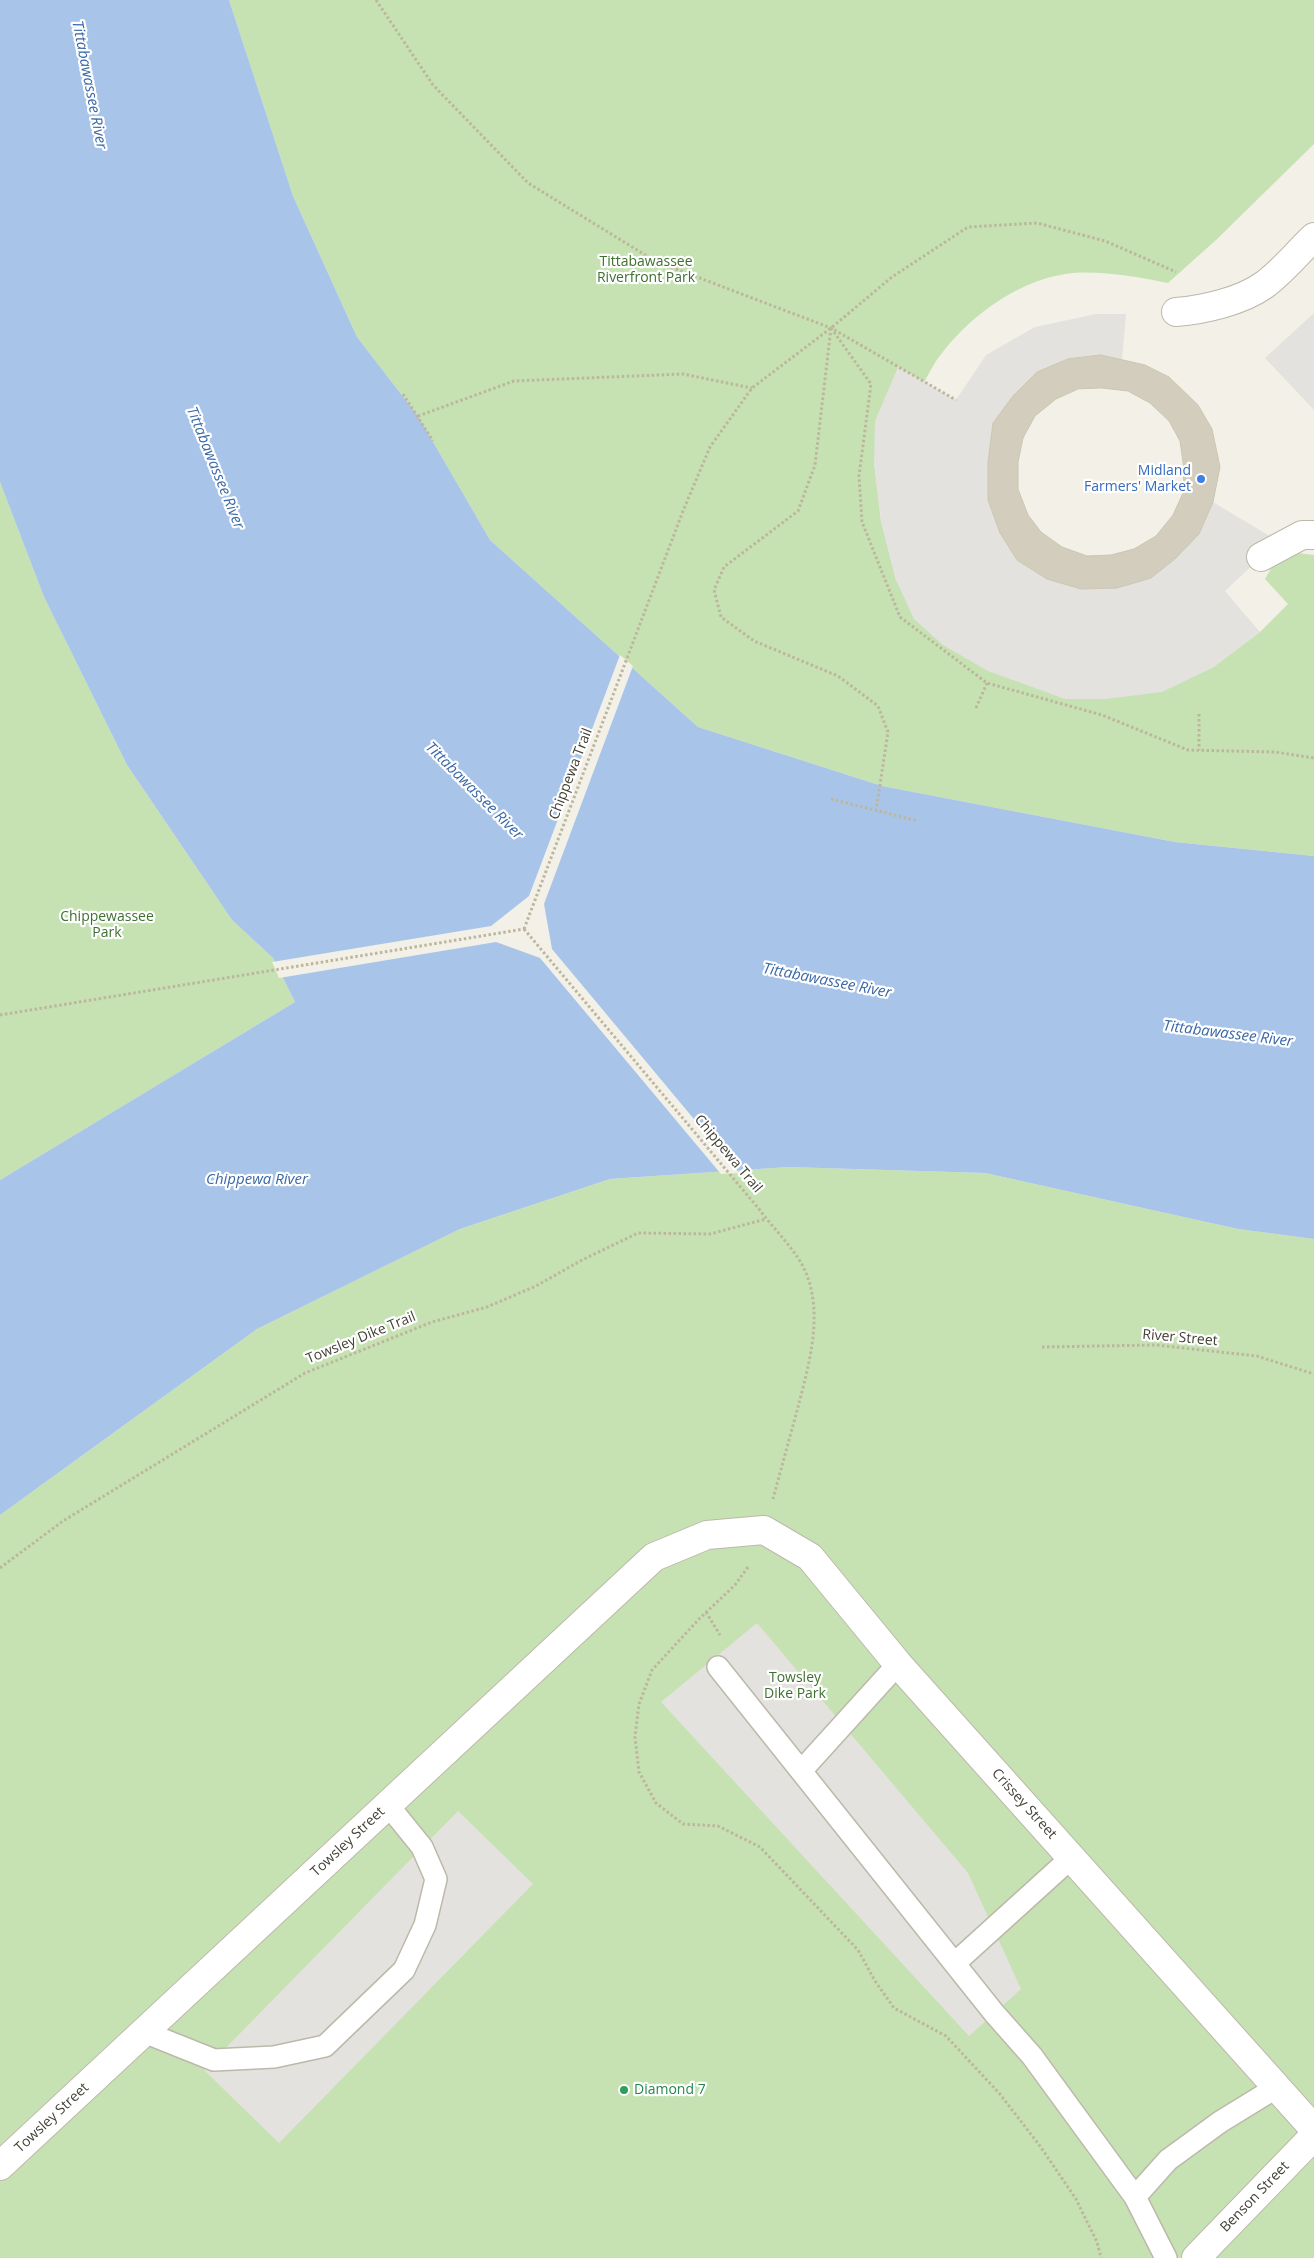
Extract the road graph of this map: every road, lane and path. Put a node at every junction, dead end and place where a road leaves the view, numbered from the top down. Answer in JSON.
{"nodes":[{"id":1,"x":376,"y":0,"type":"edge"},
{"id":2,"x":1314,"y":237,"type":"edge"},
{"id":3,"x":1176,"y":272,"type":"dead end"},
{"id":4,"x":1176,"y":312,"type":"dead end"},
{"id":5,"x":831,"y":328,"type":"junction"},
{"id":6,"x":752,"y":388,"type":"junction"},
{"id":7,"x":403,"y":394,"type":"dead end"},
{"id":8,"x":956,"y":400,"type":"dead end"},
{"id":9,"x":418,"y":416,"type":"junction"},
{"id":10,"x":433,"y":441,"type":"dead end"},
{"id":11,"x":1314,"y":535,"type":"edge"},
{"id":12,"x":1260,"y":557,"type":"dead end"},
{"id":13,"x":987,"y":682,"type":"junction"},
{"id":14,"x":976,"y":708,"type":"dead end"},
{"id":15,"x":1200,"y":714,"type":"dead end"},
{"id":16,"x":1200,"y":750,"type":"junction"},
{"id":17,"x":1314,"y":758,"type":"edge"},
{"id":18,"x":831,"y":800,"type":"dead end"},
{"id":19,"x":876,"y":811,"type":"junction"},
{"id":20,"x":918,"y":822,"type":"dead end"},
{"id":21,"x":524,"y":929,"type":"junction"},
{"id":22,"x":0,"y":1015,"type":"edge"},
{"id":23,"x":759,"y":1208,"type":"dead end"},
{"id":24,"x":766,"y":1219,"type":"dead end"},
{"id":25,"x":1042,"y":1347,"type":"dead end"},
{"id":26,"x":1314,"y":1374,"type":"edge"},
{"id":27,"x":707,"y":1535,"type":"joint"},
{"id":28,"x":0,"y":1568,"type":"edge"},
{"id":29,"x":898,"y":1664,"type":"junction"},
{"id":30,"x":718,"y":1667,"type":"dead end"},
{"id":31,"x":802,"y":1770,"type":"junction"},
{"id":32,"x":388,"y":1805,"type":"junction"},
{"id":33,"x":1072,"y":1857,"type":"junction"},
{"id":34,"x":955,"y":1963,"type":"junction"},
{"id":35,"x":144,"y":2032,"type":"junction"},
{"id":36,"x":1277,"y":2087,"type":"junction"},
{"id":37,"x":1314,"y":2129,"type":"edge"},
{"id":38,"x":1314,"y":2136,"type":"edge"},
{"id":39,"x":0,"y":2166,"type":"edge"},
{"id":40,"x":1135,"y":2197,"type":"junction"},
{"id":41,"x":1166,"y":2258,"type":"edge"},
{"id":42,"x":1196,"y":2258,"type":"edge"}],
"edges":[{"from":1,"to":5,"type":"path"},
{"from":2,"to":4,"type":"street"},
{"from":3,"to":5,"type":"path","name":"Chippewa Trail"},
{"from":5,"to":6,"type":"path","name":"Chippewa Trail"},
{"from":5,"to":8,"type":"path"},
{"from":5,"to":13,"type":"path"},
{"from":5,"to":19,"type":"path"},
{"from":6,"to":9,"type":"path"},
{"from":6,"to":21,"type":"path","name":"Chippewa Trail"},
{"from":7,"to":9,"type":"path"},
{"from":9,"to":10,"type":"path"},
{"from":11,"to":12,"type":"street"},
{"from":13,"to":14,"type":"path"},
{"from":13,"to":16,"type":"path"},
{"from":15,"to":16,"type":"path"},
{"from":16,"to":17,"type":"path"},
{"from":18,"to":19,"type":"path"},
{"from":19,"to":20,"type":"path"},
{"from":21,"to":22,"type":"path"},
{"from":21,"to":23,"type":"path","name":"Chippewa Trail"},
{"from":24,"to":28,"type":"path","name":"Towsley Dike Trail"},
{"from":25,"to":26,"type":"path","name":"River Street"},
{"from":27,"to":29,"type":"street","name":"Crissey Street"},
{"from":27,"to":32,"type":"street","name":"Towsley Street"},
{"from":29,"to":31,"type":"lane"},
{"from":29,"to":33,"type":"street","name":"Crissey Street"},
{"from":30,"to":31,"type":"lane"},
{"from":31,"to":34,"type":"lane"},
{"from":32,"to":35,"type":"street","name":"Towsley Street"},
{"from":32,"to":35,"type":"lane"},
{"from":33,"to":34,"type":"lane"},
{"from":33,"to":36,"type":"street","name":"Crissey Street"},
{"from":34,"to":40,"type":"lane"},
{"from":35,"to":39,"type":"street","name":"Towsley Street"},
{"from":36,"to":37,"type":"street","name":"Crissey Street"},
{"from":36,"to":40,"type":"lane"},
{"from":38,"to":42,"type":"street","name":"Benson Street"},
{"from":40,"to":41,"type":"lane"}]}
